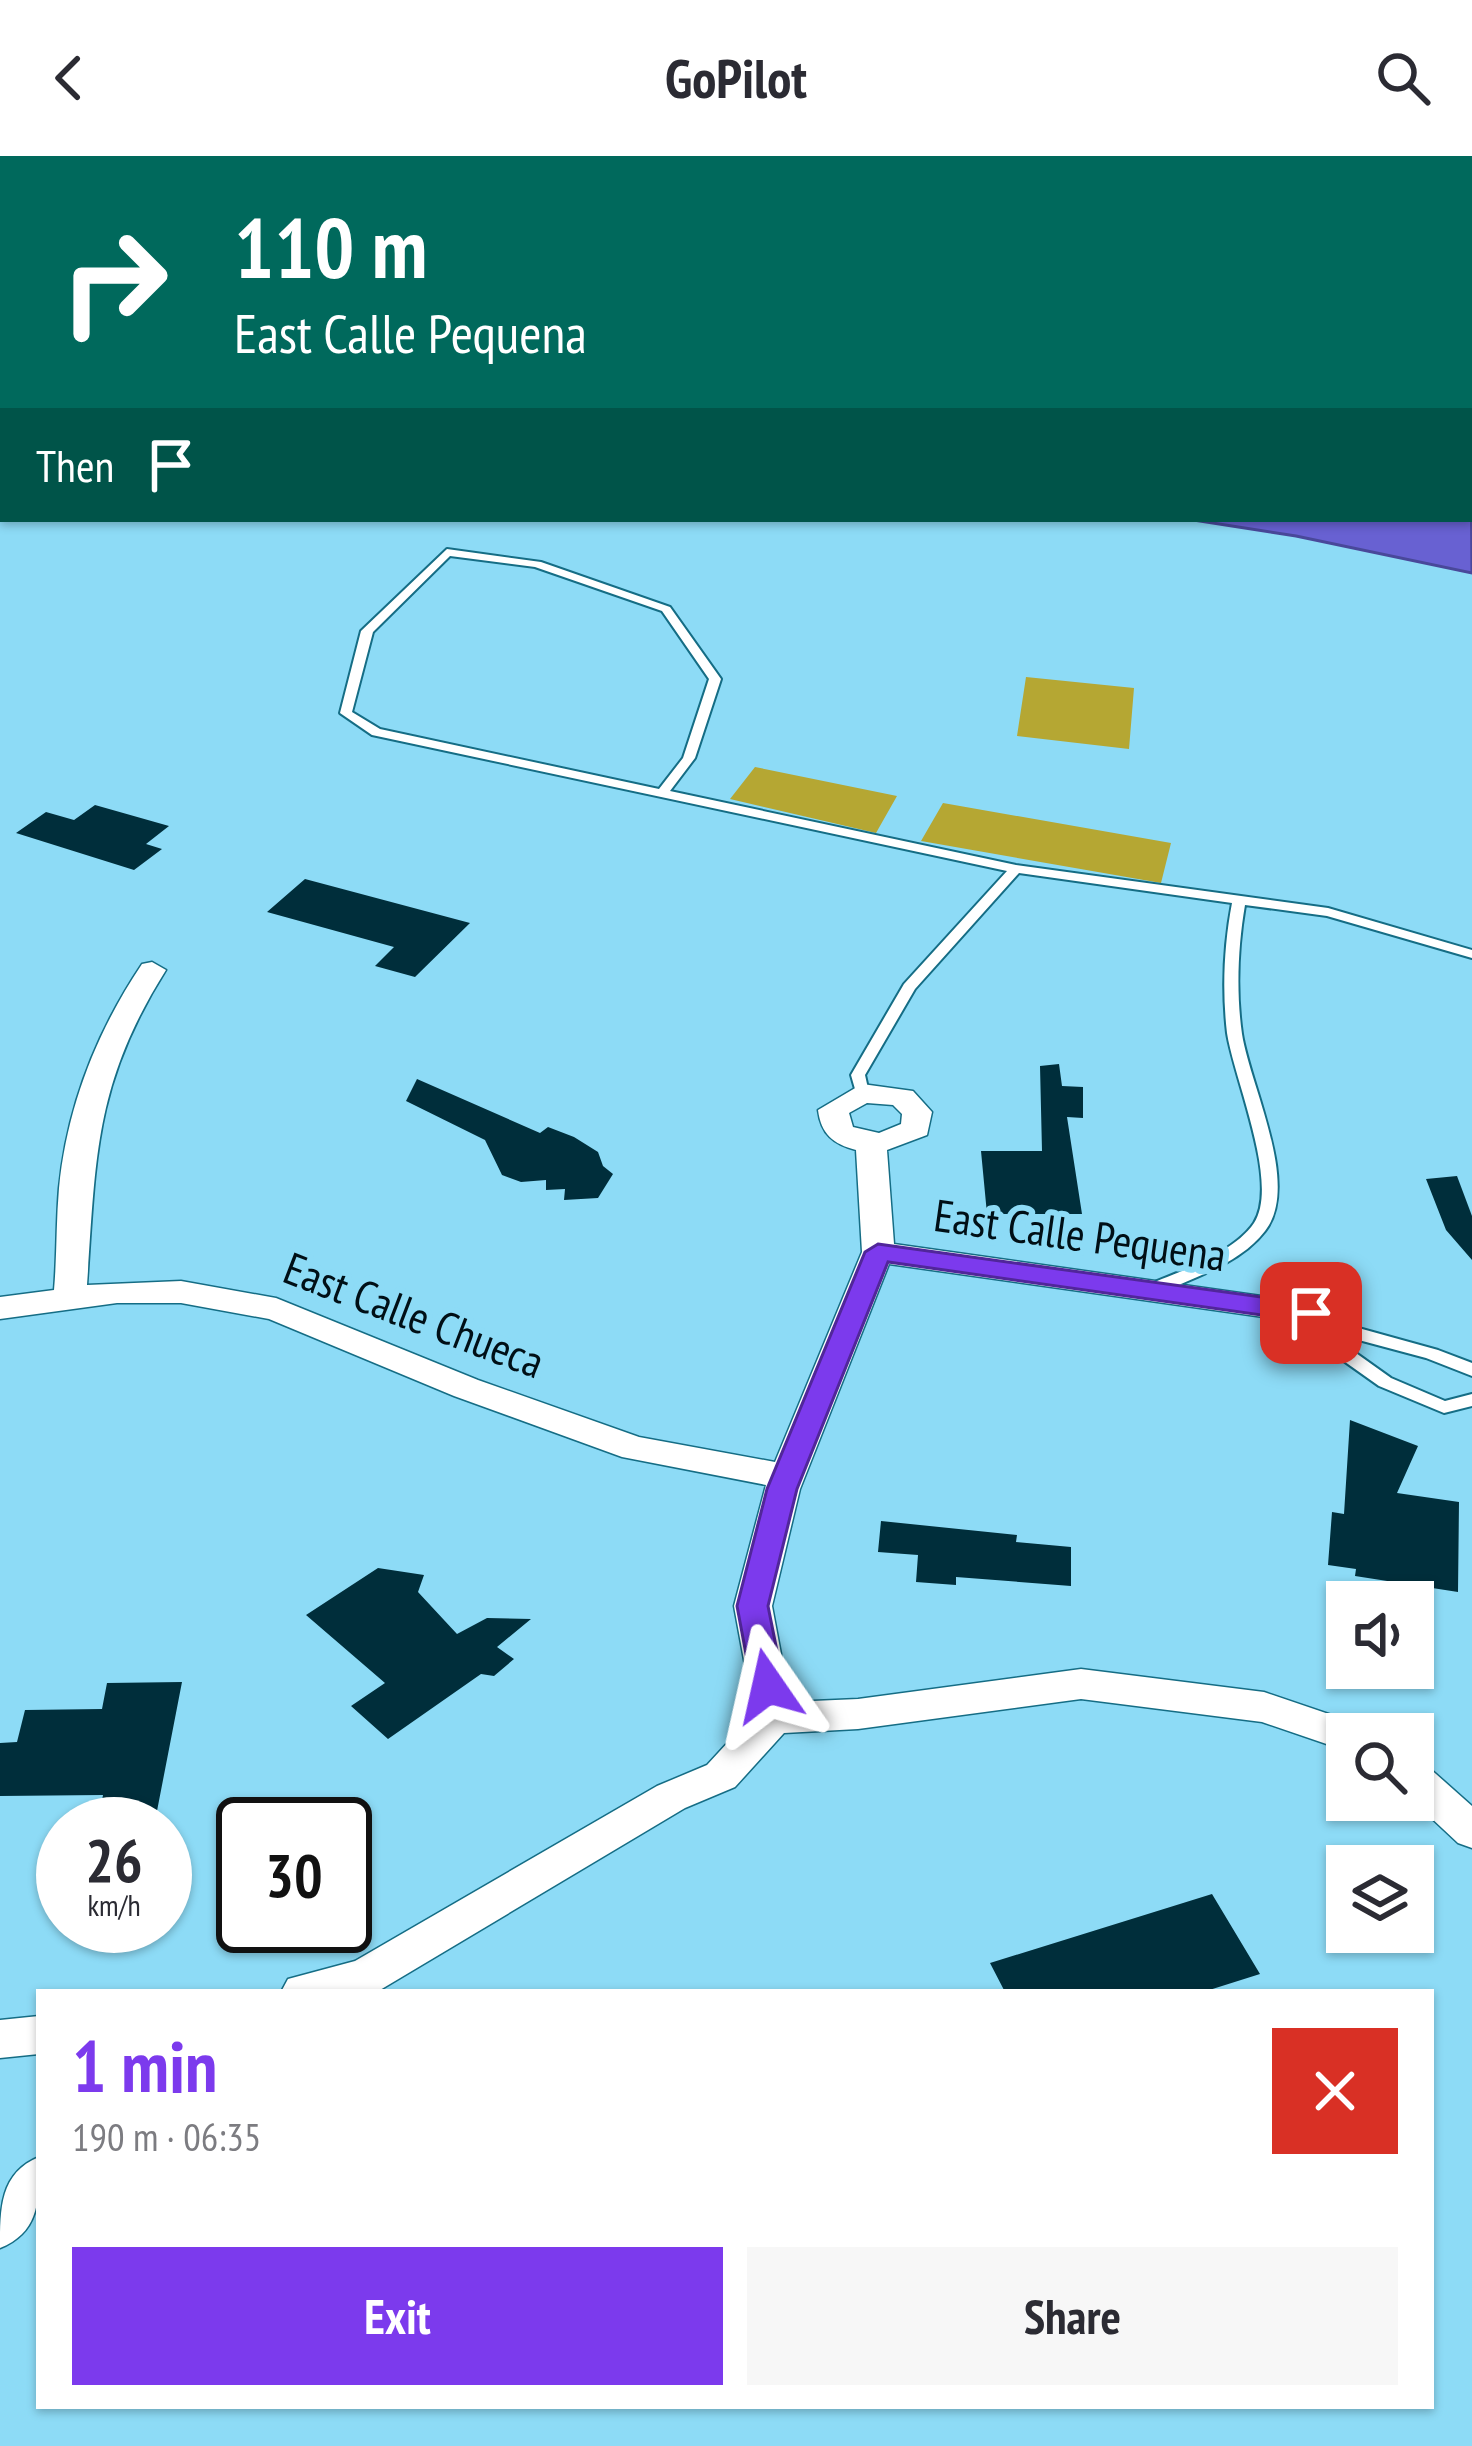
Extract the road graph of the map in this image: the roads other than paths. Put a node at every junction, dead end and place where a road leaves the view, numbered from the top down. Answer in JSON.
{"nodes":[{"id":1,"x":663,"y":792,"type":"junction"},
{"id":2,"x":1016,"y":869,"type":"junction"},
{"id":3,"x":1239,"y":899,"type":"junction"},
{"id":4,"x":1472,"y":954,"type":"edge"},
{"id":5,"x":152,"y":970,"type":"dead end"},
{"id":6,"x":862,"y":1093,"type":"junction"},
{"id":7,"x":871,"y":1144,"type":"junction"},
{"id":8,"x":878,"y":1252,"type":"junction"},
{"id":9,"x":1147,"y":1291,"type":"junction"},
{"id":10,"x":69,"y":1298,"type":"junction"},
{"id":11,"x":0,"y":1308,"type":"edge"},
{"id":12,"x":1283,"y":1310,"type":"junction"},
{"id":13,"x":1341,"y":1317,"type":"dead end"},
{"id":14,"x":1472,"y":1370,"type":"edge"},
{"id":15,"x":1472,"y":1400,"type":"edge"},
{"id":16,"x":787,"y":1477,"type":"junction"},
{"id":17,"x":774,"y":1718,"type":"junction"},
{"id":18,"x":1326,"y":1729,"type":"edge"},
{"id":19,"x":1434,"y":1796,"type":"edge"},
{"id":20,"x":1472,"y":1831,"type":"edge"},
{"id":21,"x":315,"y":1989,"type":"edge"},
{"id":22,"x":36,"y":2035,"type":"edge"},
{"id":23,"x":0,"y":2039,"type":"edge"},
{"id":24,"x":36,"y":2182,"type":"edge"},
{"id":25,"x":0,"y":2226,"type":"edge"}],
"edges":[{"from":1,"to":1,"type":"lane"},
{"from":1,"to":2,"type":"lane"},
{"from":2,"to":3,"type":"lane"},
{"from":2,"to":6,"type":"lane"},
{"from":3,"to":4,"type":"lane"},
{"from":3,"to":9,"type":"lane"},
{"from":5,"to":10,"type":"street"},
{"from":6,"to":7,"type":"street"},
{"from":6,"to":7,"type":"street"},
{"from":7,"to":8,"type":"street"},
{"from":8,"to":9,"type":"street","name":"East Calle Pequena"},
{"from":8,"to":16,"type":"street"},
{"from":9,"to":12,"type":"street","name":"East Calle Pequena"},
{"from":10,"to":11,"type":"street","name":"East Calle Chueca"},
{"from":10,"to":16,"type":"street","name":"East Calle Chueca"},
{"from":12,"to":13,"type":"street","name":"East Calle Pequena"},
{"from":12,"to":14,"type":"lane"},
{"from":12,"to":15,"type":"lane"},
{"from":16,"to":17,"type":"street"},
{"from":17,"to":18,"type":"street"},
{"from":17,"to":21,"type":"street"},
{"from":19,"to":20,"type":"street"},
{"from":22,"to":23,"type":"street"},
{"from":24,"to":25,"type":"street"}]}
